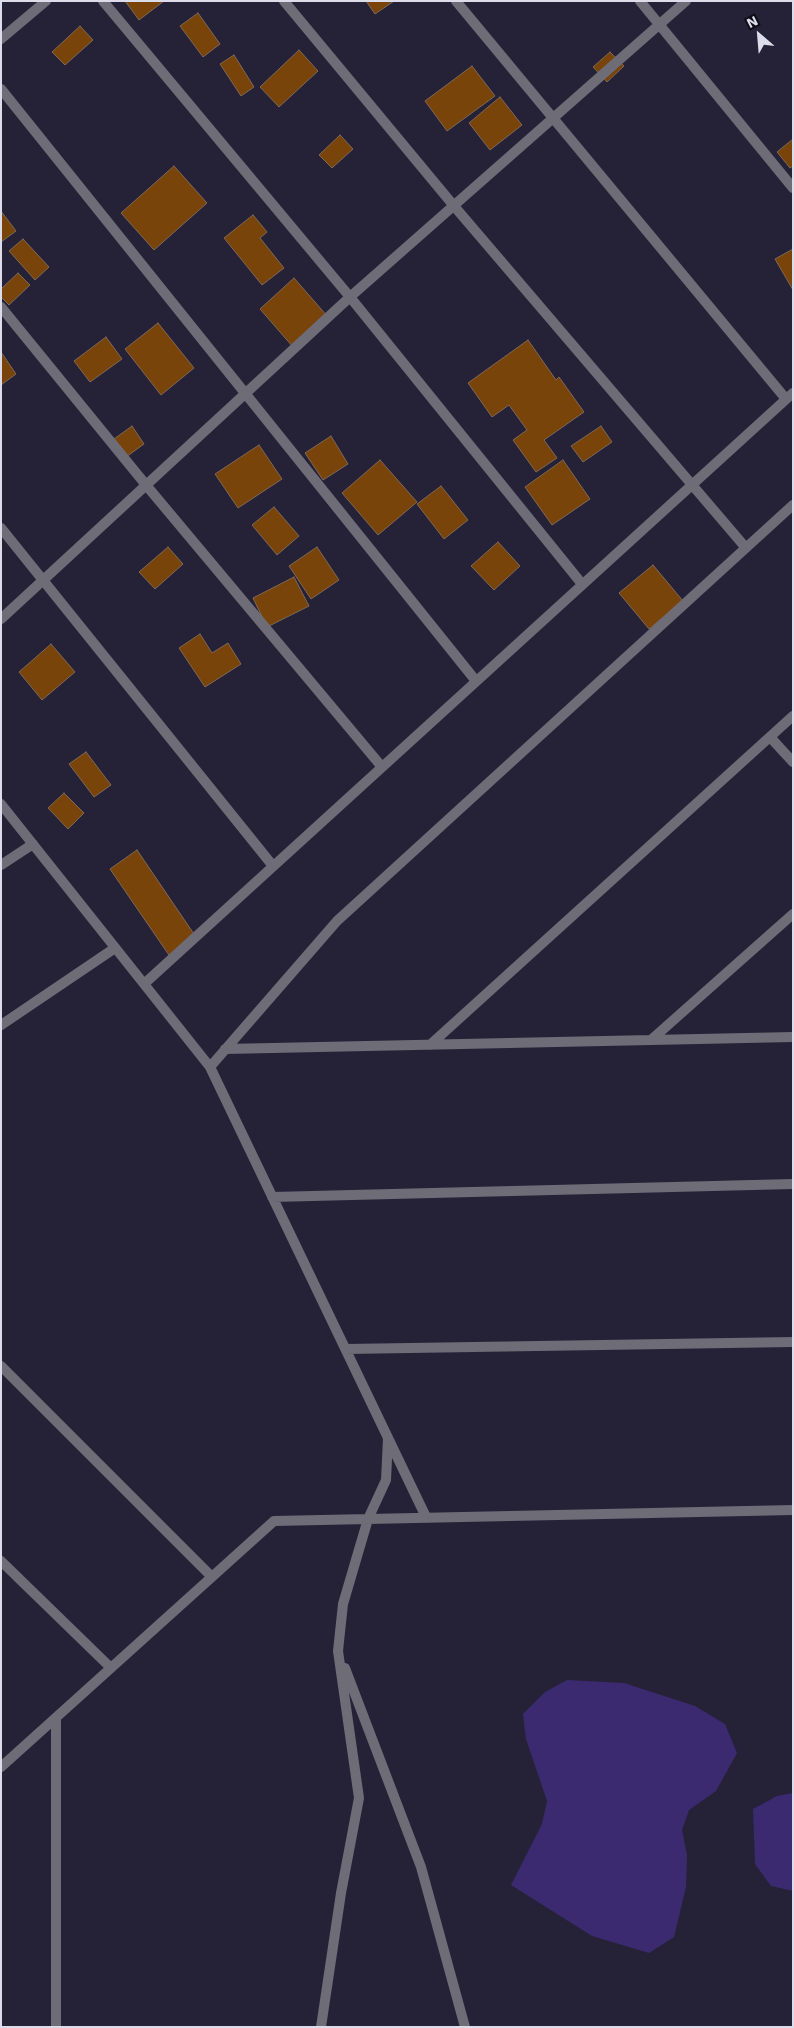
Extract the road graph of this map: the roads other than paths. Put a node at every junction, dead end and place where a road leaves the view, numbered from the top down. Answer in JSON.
{"nodes":[{"id":1,"x":46,"y":1,"type":"edge"},
{"id":2,"x":103,"y":1,"type":"edge"},
{"id":3,"x":284,"y":1,"type":"edge"},
{"id":4,"x":456,"y":1,"type":"edge"},
{"id":5,"x":640,"y":1,"type":"edge"},
{"id":6,"x":686,"y":1,"type":"edge"},
{"id":7,"x":659,"y":25,"type":"junction"},
{"id":8,"x":1,"y":39,"type":"edge"},
{"id":9,"x":1,"y":89,"type":"edge"},
{"id":10,"x":553,"y":118,"type":"junction"},
{"id":11,"x":793,"y":188,"type":"edge"},
{"id":12,"x":454,"y":206,"type":"junction"},
{"id":13,"x":350,"y":297,"type":"junction"},
{"id":14,"x":1,"y":307,"type":"edge"},
{"id":15,"x":246,"y":393,"type":"junction"},
{"id":16,"x":789,"y":396,"type":"edge"},
{"id":17,"x":146,"y":485,"type":"junction"},
{"id":18,"x":692,"y":485,"type":"junction"},
{"id":19,"x":793,"y":505,"type":"edge"},
{"id":20,"x":1,"y":528,"type":"edge"},
{"id":21,"x":746,"y":548,"type":"junction"},
{"id":22,"x":43,"y":581,"type":"junction"},
{"id":23,"x":582,"y":584,"type":"junction"},
{"id":24,"x":1,"y":619,"type":"edge"},
{"id":25,"x":476,"y":681,"type":"junction"},
{"id":26,"x":793,"y":716,"type":"edge"},
{"id":27,"x":770,"y":737,"type":"junction"},
{"id":28,"x":793,"y":762,"type":"edge"},
{"id":29,"x":382,"y":767,"type":"junction"},
{"id":30,"x":1,"y":804,"type":"edge"},
{"id":31,"x":33,"y":844,"type":"junction"},
{"id":32,"x":1,"y":865,"type":"edge"},
{"id":33,"x":273,"y":866,"type":"junction"},
{"id":34,"x":793,"y":914,"type":"edge"},
{"id":35,"x":115,"y":948,"type":"junction"},
{"id":36,"x":144,"y":984,"type":"junction"},
{"id":37,"x":1,"y":1024,"type":"edge"},
{"id":38,"x":793,"y":1037,"type":"edge"},
{"id":39,"x":651,"y":1040,"type":"junction"},
{"id":40,"x":430,"y":1045,"type":"junction"},
{"id":41,"x":225,"y":1049,"type":"junction"},
{"id":42,"x":210,"y":1067,"type":"junction"},
{"id":43,"x":793,"y":1184,"type":"edge"},
{"id":44,"x":272,"y":1196,"type":"junction"},
{"id":45,"x":793,"y":1342,"type":"edge"},
{"id":46,"x":346,"y":1349,"type":"junction"},
{"id":47,"x":1,"y":1366,"type":"edge"},
{"id":48,"x":388,"y":1437,"type":"junction"},
{"id":49,"x":793,"y":1510,"type":"edge"},
{"id":50,"x":426,"y":1517,"type":"junction"},
{"id":51,"x":368,"y":1519,"type":"junction"},
{"id":52,"x":1,"y":1561,"type":"edge"},
{"id":53,"x":212,"y":1577,"type":"junction"},
{"id":54,"x":338,"y":1651,"type":"junction"},
{"id":55,"x":111,"y":1668,"type":"junction"},
{"id":56,"x":56,"y":1718,"type":"junction"},
{"id":57,"x":1,"y":1767,"type":"edge"},
{"id":58,"x":56,"y":2027,"type":"edge"},
{"id":59,"x":321,"y":2027,"type":"edge"},
{"id":60,"x":465,"y":2027,"type":"edge"}],
"edges":[{"from":1,"to":8,"type":"street"},
{"from":2,"to":13,"type":"street"},
{"from":3,"to":12,"type":"street"},
{"from":4,"to":10,"type":"street"},
{"from":5,"to":7,"type":"street"},
{"from":6,"to":7,"type":"street"},
{"from":7,"to":10,"type":"street"},
{"from":7,"to":11,"type":"street"},
{"from":9,"to":15,"type":"street"},
{"from":10,"to":12,"type":"street"},
{"from":10,"to":16,"type":"street"},
{"from":12,"to":13,"type":"street"},
{"from":12,"to":18,"type":"street"},
{"from":13,"to":15,"type":"street"},
{"from":13,"to":23,"type":"street"},
{"from":14,"to":17,"type":"street"},
{"from":15,"to":17,"type":"street"},
{"from":15,"to":25,"type":"street"},
{"from":16,"to":18,"type":"street"},
{"from":17,"to":22,"type":"street"},
{"from":17,"to":29,"type":"street"},
{"from":18,"to":21,"type":"street"},
{"from":18,"to":23,"type":"street"},
{"from":19,"to":21,"type":"street"},
{"from":20,"to":22,"type":"street"},
{"from":21,"to":41,"type":"street"},
{"from":22,"to":24,"type":"street"},
{"from":22,"to":33,"type":"street"},
{"from":23,"to":25,"type":"street"},
{"from":25,"to":29,"type":"street"},
{"from":26,"to":27,"type":"street"},
{"from":27,"to":28,"type":"street"},
{"from":27,"to":40,"type":"street"},
{"from":29,"to":33,"type":"street"},
{"from":30,"to":31,"type":"street"},
{"from":31,"to":32,"type":"street"},
{"from":31,"to":35,"type":"street"},
{"from":33,"to":36,"type":"street"},
{"from":34,"to":39,"type":"street"},
{"from":35,"to":36,"type":"street"},
{"from":35,"to":37,"type":"street"},
{"from":36,"to":42,"type":"street"},
{"from":38,"to":39,"type":"street"},
{"from":39,"to":40,"type":"street"},
{"from":40,"to":41,"type":"street"},
{"from":41,"to":42,"type":"street"},
{"from":42,"to":44,"type":"street"},
{"from":43,"to":44,"type":"street"},
{"from":44,"to":46,"type":"street"},
{"from":45,"to":46,"type":"street"},
{"from":46,"to":48,"type":"street"},
{"from":47,"to":53,"type":"street"},
{"from":48,"to":50,"type":"street"},
{"from":48,"to":51,"type":"street"},
{"from":49,"to":50,"type":"street"},
{"from":50,"to":51,"type":"street"},
{"from":51,"to":53,"type":"street"},
{"from":51,"to":54,"type":"street"},
{"from":52,"to":55,"type":"street"},
{"from":53,"to":55,"type":"street"},
{"from":54,"to":59,"type":"street"},
{"from":54,"to":60,"type":"street"},
{"from":55,"to":56,"type":"street"},
{"from":56,"to":57,"type":"street"},
{"from":56,"to":58,"type":"street"}]}
